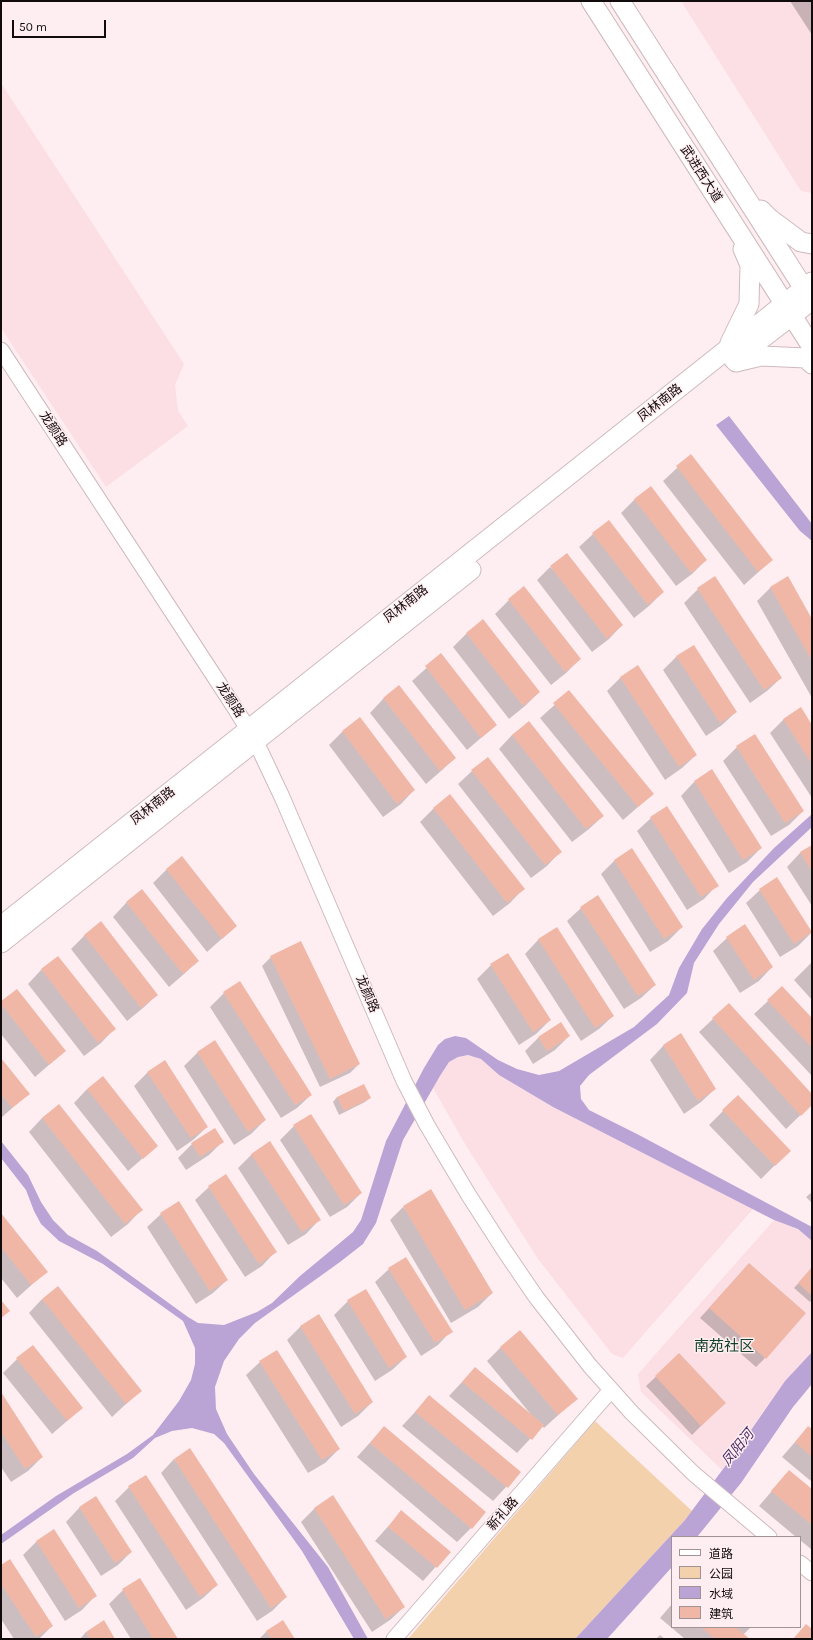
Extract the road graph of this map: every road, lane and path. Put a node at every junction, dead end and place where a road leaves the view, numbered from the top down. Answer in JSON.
{"nodes":[{"id":1,"x":591,"y":1,"type":"edge"},
{"id":2,"x":620,"y":1,"type":"edge"},
{"id":3,"x":730,"y":174,"type":"junction"},
{"id":4,"x":730,"y":218,"type":"junction"},
{"id":5,"x":812,"y":244,"type":"edge"},
{"id":6,"x":810,"y":294,"type":"edge"},
{"id":7,"x":788,"y":310,"type":"junction"},
{"id":8,"x":812,"y":347,"type":"edge"},
{"id":9,"x":1,"y":350,"type":"edge"},
{"id":10,"x":725,"y":359,"type":"junction"},
{"id":11,"x":812,"y":364,"type":"edge"},
{"id":12,"x":252,"y":736,"type":"junction"},
{"id":13,"x":1,"y":926,"type":"edge"},
{"id":14,"x":1,"y":943,"type":"edge"},
{"id":15,"x":611,"y":1390,"type":"junction"},
{"id":16,"x":768,"y":1536,"type":"edge"},
{"id":17,"x":801,"y":1564,"type":"edge"},
{"id":18,"x":812,"y":1573,"type":"edge"},
{"id":19,"x":394,"y":1639,"type":"edge"}],
"edges":[{"from":1,"to":4,"type":"main road","name":"武进西大道"},
{"from":2,"to":3,"type":"main road","name":"武进西大道"},
{"from":3,"to":5,"type":"main road"},
{"from":3,"to":6,"type":"main road","name":"武进西大道"},
{"from":4,"to":7,"type":"main road","name":"武进西大道"},
{"from":4,"to":10,"type":"main road"},
{"from":6,"to":7,"type":"main road","name":"凤林南路"},
{"from":7,"to":8,"type":"main road","name":"武进西大道"},
{"from":7,"to":10,"type":"main road","name":"凤林南路"},
{"from":9,"to":12,"type":"street","name":"龙颜路"},
{"from":10,"to":11,"type":"main road"},
{"from":10,"to":12,"type":"main road","name":"凤林南路"},
{"from":12,"to":13,"type":"main road","name":"凤林南路"},
{"from":12,"to":14,"type":"main road","name":"凤林南路"},
{"from":12,"to":15,"type":"street","name":"龙颜路"},
{"from":15,"to":16,"type":"street","name":"龙颜路"},
{"from":15,"to":19,"type":"street","name":"新礼路"},
{"from":17,"to":18,"type":"street"}]}
